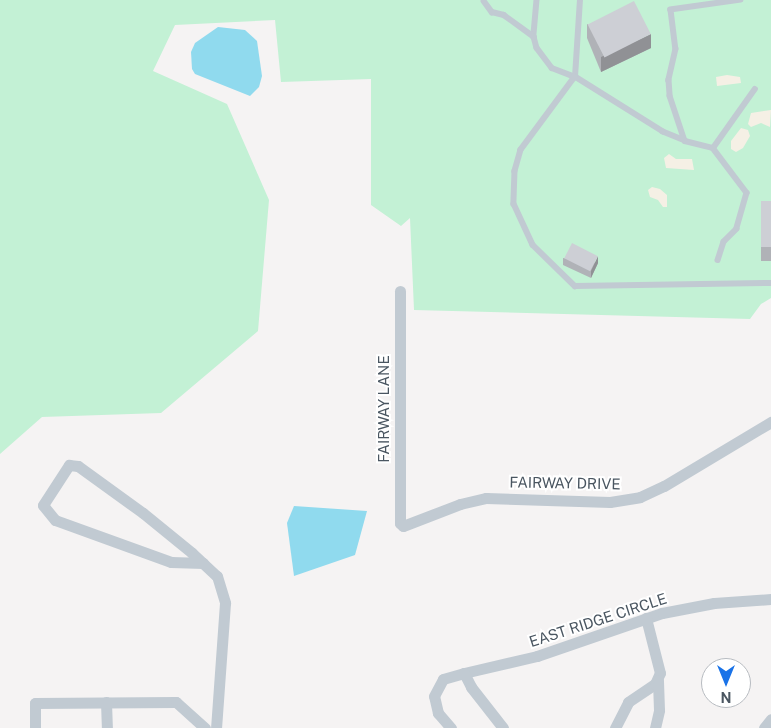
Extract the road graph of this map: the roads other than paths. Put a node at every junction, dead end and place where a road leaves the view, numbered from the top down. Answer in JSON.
{"nodes":[{"id":1,"x":537,"y":0,"type":"edge"},
{"id":2,"x":580,"y":0,"type":"edge"},
{"id":3,"x":741,"y":0,"type":"edge"},
{"id":4,"x":484,"y":1,"type":"dead end"},
{"id":5,"x":714,"y":2,"type":"edge"},
{"id":6,"x":534,"y":37,"type":"junction"},
{"id":7,"x":575,"y":77,"type":"junction"},
{"id":8,"x":755,"y":89,"type":"dead end"},
{"id":9,"x":685,"y":141,"type":"junction"},
{"id":10,"x":712,"y":148,"type":"junction"},
{"id":11,"x":718,"y":260,"type":"dead end"},
{"id":12,"x":771,"y":283,"type":"edge"},
{"id":13,"x":400,"y":291,"type":"dead end"},
{"id":14,"x":771,"y":422,"type":"edge"},
{"id":15,"x":402,"y":526,"type":"joint"},
{"id":16,"x":203,"y":563,"type":"junction"},
{"id":17,"x":771,"y":599,"type":"edge"},
{"id":18,"x":646,"y":618,"type":"junction"},
{"id":19,"x":464,"y":673,"type":"junction"},
{"id":20,"x":658,"y":680,"type":"junction"},
{"id":21,"x":106,"y":702,"type":"junction"},
{"id":22,"x":771,"y":719,"type":"edge"},
{"id":23,"x":35,"y":728,"type":"edge"},
{"id":24,"x":107,"y":728,"type":"edge"},
{"id":25,"x":205,"y":728,"type":"edge"},
{"id":26,"x":216,"y":728,"type":"edge"},
{"id":27,"x":451,"y":728,"type":"edge"},
{"id":28,"x":503,"y":728,"type":"edge"},
{"id":29,"x":615,"y":728,"type":"edge"},
{"id":30,"x":655,"y":728,"type":"edge"},
{"id":31,"x":764,"y":728,"type":"edge"}],
"edges":[{"from":1,"to":6,"type":"lane"},
{"from":2,"to":7,"type":"lane"},
{"from":3,"to":5,"type":"lane"},
{"from":4,"to":6,"type":"lane"},
{"from":5,"to":9,"type":"lane"},
{"from":6,"to":7,"type":"lane"},
{"from":7,"to":9,"type":"lane"},
{"from":7,"to":12,"type":"lane"},
{"from":8,"to":10,"type":"lane"},
{"from":9,"to":10,"type":"lane"},
{"from":10,"to":11,"type":"lane"},
{"from":13,"to":15,"type":"street","name":"FAIRWAY LANE"},
{"from":14,"to":15,"type":"street","name":"FAIRWAY DRIVE"},
{"from":16,"to":16,"type":"street"},
{"from":16,"to":26,"type":"street"},
{"from":17,"to":18,"type":"street","name":"EAST RIDGE CIRCLE"},
{"from":18,"to":19,"type":"street","name":"EAST RIDGE CIRCLE"},
{"from":18,"to":20,"type":"street"},
{"from":19,"to":27,"type":"street","name":"EAST RIDGE CIRCLE"},
{"from":19,"to":28,"type":"street"},
{"from":20,"to":29,"type":"street"},
{"from":20,"to":30,"type":"street"},
{"from":21,"to":23,"type":"street"},
{"from":21,"to":24,"type":"street"},
{"from":21,"to":25,"type":"street"},
{"from":22,"to":31,"type":"street"}]}
